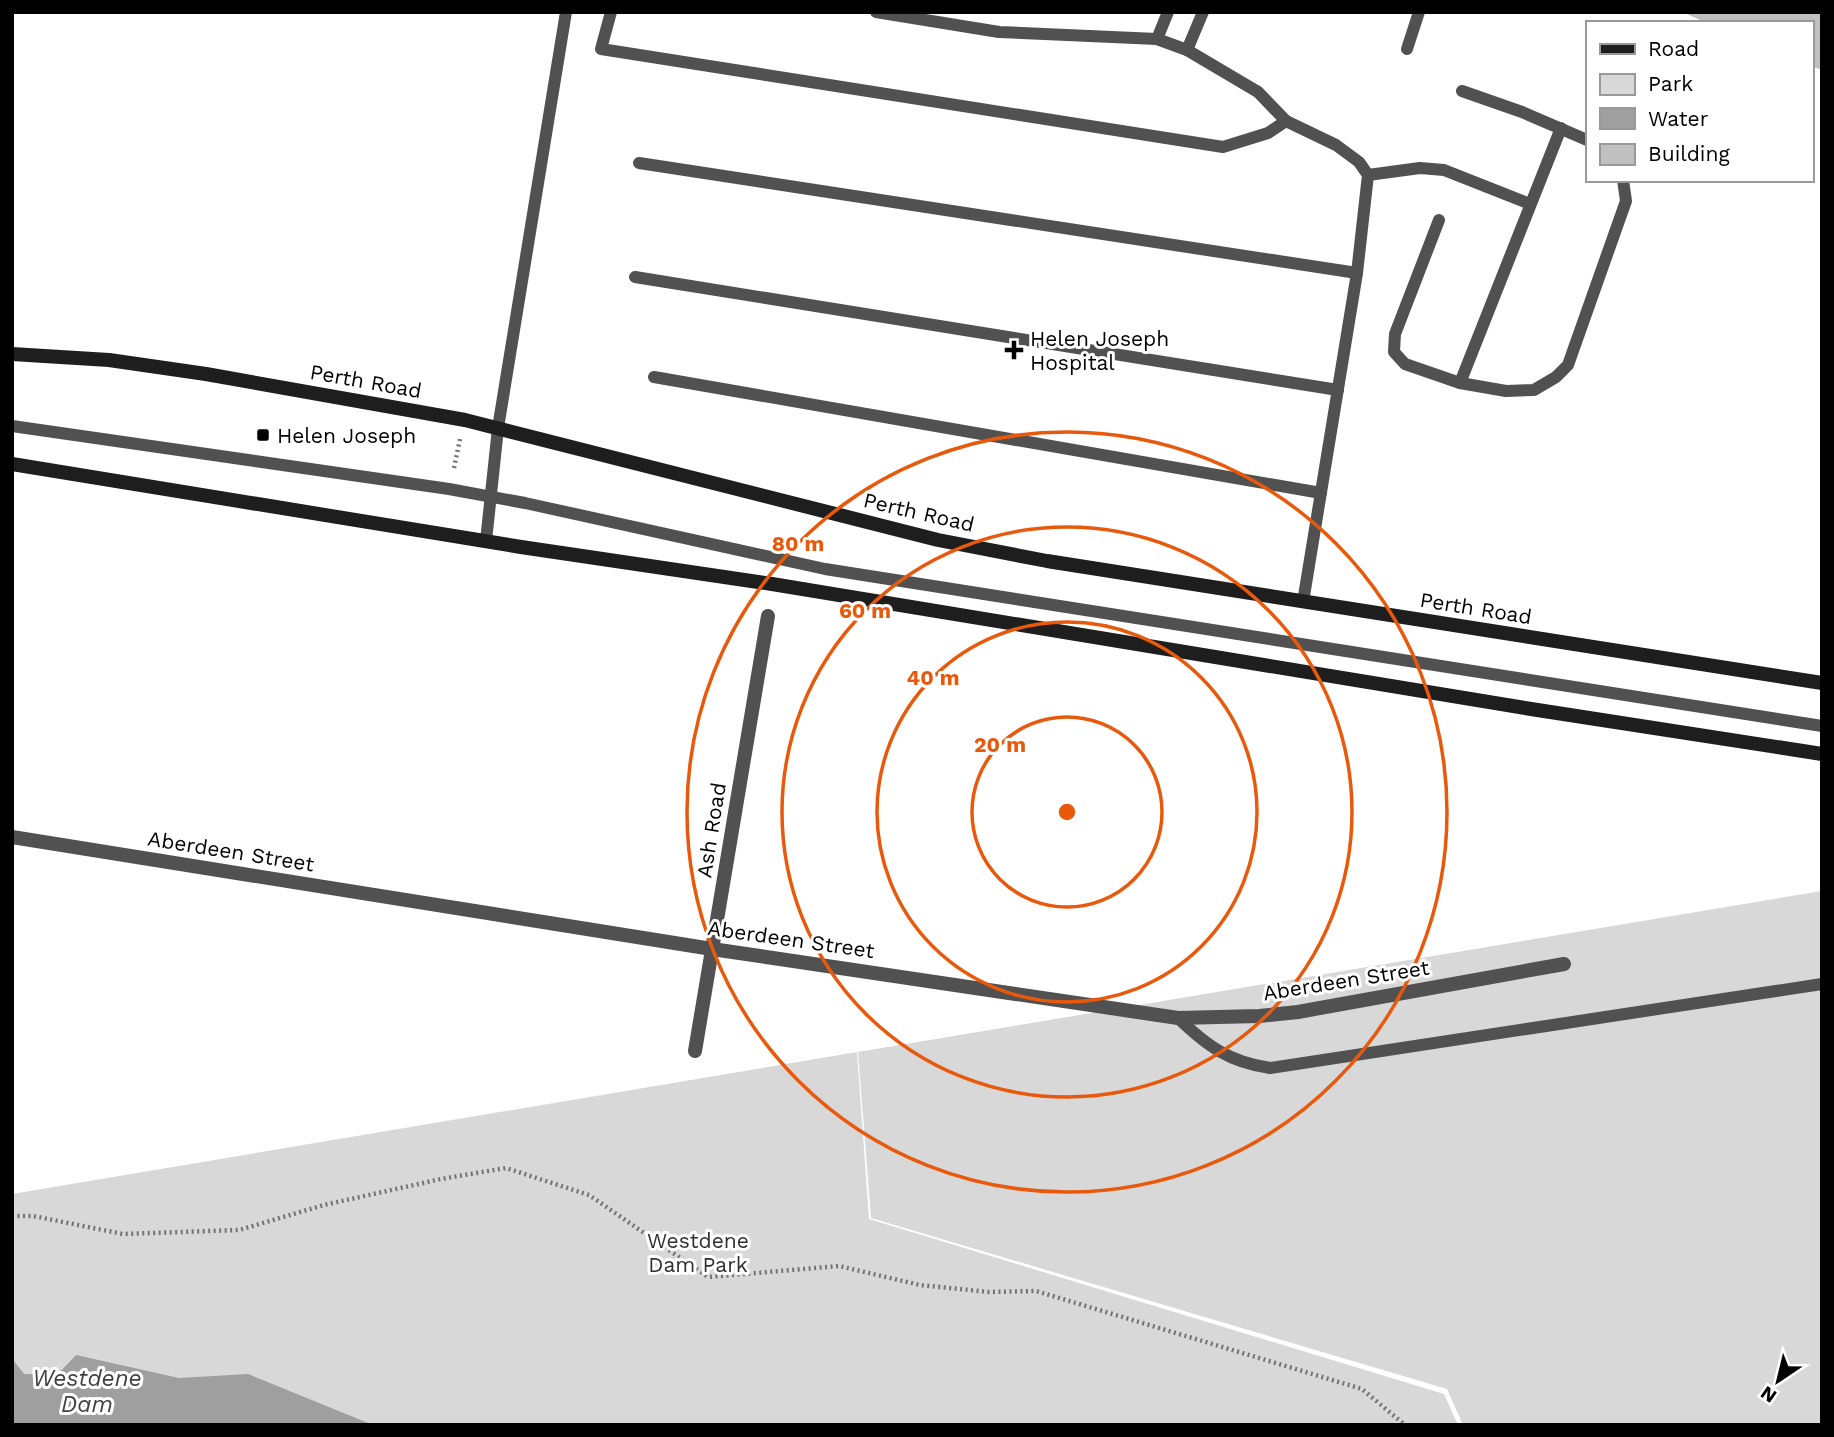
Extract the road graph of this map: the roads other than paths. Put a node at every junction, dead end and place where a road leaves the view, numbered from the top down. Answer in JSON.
{"nodes":[{"id":1,"x":566,"y":12,"type":"edge"},
{"id":2,"x":611,"y":12,"type":"edge"},
{"id":3,"x":876,"y":12,"type":"edge"},
{"id":4,"x":1168,"y":12,"type":"edge"},
{"id":5,"x":1203,"y":12,"type":"edge"},
{"id":6,"x":1419,"y":12,"type":"edge"},
{"id":7,"x":1157,"y":39,"type":"junction"},
{"id":8,"x":1407,"y":49,"type":"dead end"},
{"id":9,"x":1187,"y":50,"type":"junction"},
{"id":10,"x":1462,"y":91,"type":"dead end"},
{"id":11,"x":1286,"y":121,"type":"junction"},
{"id":12,"x":1561,"y":128,"type":"junction"},
{"id":13,"x":1586,"y":140,"type":"edge"},
{"id":14,"x":639,"y":163,"type":"dead end"},
{"id":15,"x":1368,"y":176,"type":"junction"},
{"id":16,"x":1623,"y":182,"type":"edge"},
{"id":17,"x":1530,"y":204,"type":"junction"},
{"id":18,"x":1439,"y":220,"type":"dead end"},
{"id":19,"x":1357,"y":273,"type":"junction"},
{"id":20,"x":635,"y":277,"type":"dead end"},
{"id":21,"x":12,"y":354,"type":"edge"},
{"id":22,"x":654,"y":377,"type":"dead end"},
{"id":23,"x":1460,"y":383,"type":"junction"},
{"id":24,"x":1338,"y":390,"type":"junction"},
{"id":25,"x":12,"y":426,"type":"edge"},
{"id":26,"x":498,"y":428,"type":"junction"},
{"id":27,"x":12,"y":464,"type":"edge"},
{"id":28,"x":1321,"y":493,"type":"junction"},
{"id":29,"x":489,"y":498,"type":"junction"},
{"id":30,"x":486,"y":541,"type":"junction"},
{"id":31,"x":1303,"y":602,"type":"junction"},
{"id":32,"x":768,"y":616,"type":"dead end"},
{"id":33,"x":1822,"y":682,"type":"edge"},
{"id":34,"x":1822,"y":726,"type":"edge"},
{"id":35,"x":1822,"y":754,"type":"edge"},
{"id":36,"x":12,"y":837,"type":"edge"},
{"id":37,"x":712,"y":949,"type":"junction"},
{"id":38,"x":1564,"y":964,"type":"dead end"},
{"id":39,"x":1822,"y":984,"type":"edge"},
{"id":40,"x":1178,"y":1018,"type":"junction"},
{"id":41,"x":695,"y":1051,"type":"dead end"}],
"edges":[{"from":1,"to":26,"type":"lane"},
{"from":2,"to":11,"type":"lane"},
{"from":3,"to":7,"type":"lane"},
{"from":4,"to":7,"type":"lane"},
{"from":5,"to":9,"type":"lane"},
{"from":6,"to":8,"type":"lane"},
{"from":7,"to":9,"type":"lane"},
{"from":9,"to":11,"type":"lane"},
{"from":10,"to":12,"type":"lane"},
{"from":11,"to":15,"type":"lane"},
{"from":12,"to":13,"type":"lane"},
{"from":12,"to":17,"type":"lane"},
{"from":14,"to":19,"type":"lane"},
{"from":15,"to":17,"type":"lane"},
{"from":15,"to":19,"type":"lane"},
{"from":16,"to":23,"type":"lane"},
{"from":17,"to":23,"type":"lane"},
{"from":18,"to":23,"type":"lane"},
{"from":19,"to":24,"type":"lane"},
{"from":20,"to":24,"type":"lane"},
{"from":21,"to":26,"type":"main road","name":"Perth Road"},
{"from":22,"to":28,"type":"lane"},
{"from":24,"to":28,"type":"lane"},
{"from":25,"to":29,"type":"lane"},
{"from":26,"to":29,"type":"lane"},
{"from":26,"to":31,"type":"main road","name":"Perth Road"},
{"from":27,"to":30,"type":"main road"},
{"from":28,"to":31,"type":"lane"},
{"from":29,"to":30,"type":"lane"},
{"from":29,"to":34,"type":"lane"},
{"from":30,"to":35,"type":"main road"},
{"from":31,"to":33,"type":"main road","name":"Perth Road"},
{"from":32,"to":37,"type":"street","name":"Ash Road"},
{"from":36,"to":37,"type":"street","name":"Aberdeen Street"},
{"from":37,"to":40,"type":"street","name":"Aberdeen Street"},
{"from":37,"to":41,"type":"street","name":"Ash Road"},
{"from":38,"to":40,"type":"street","name":"Aberdeen Street"},
{"from":39,"to":40,"type":"lane"}]}
